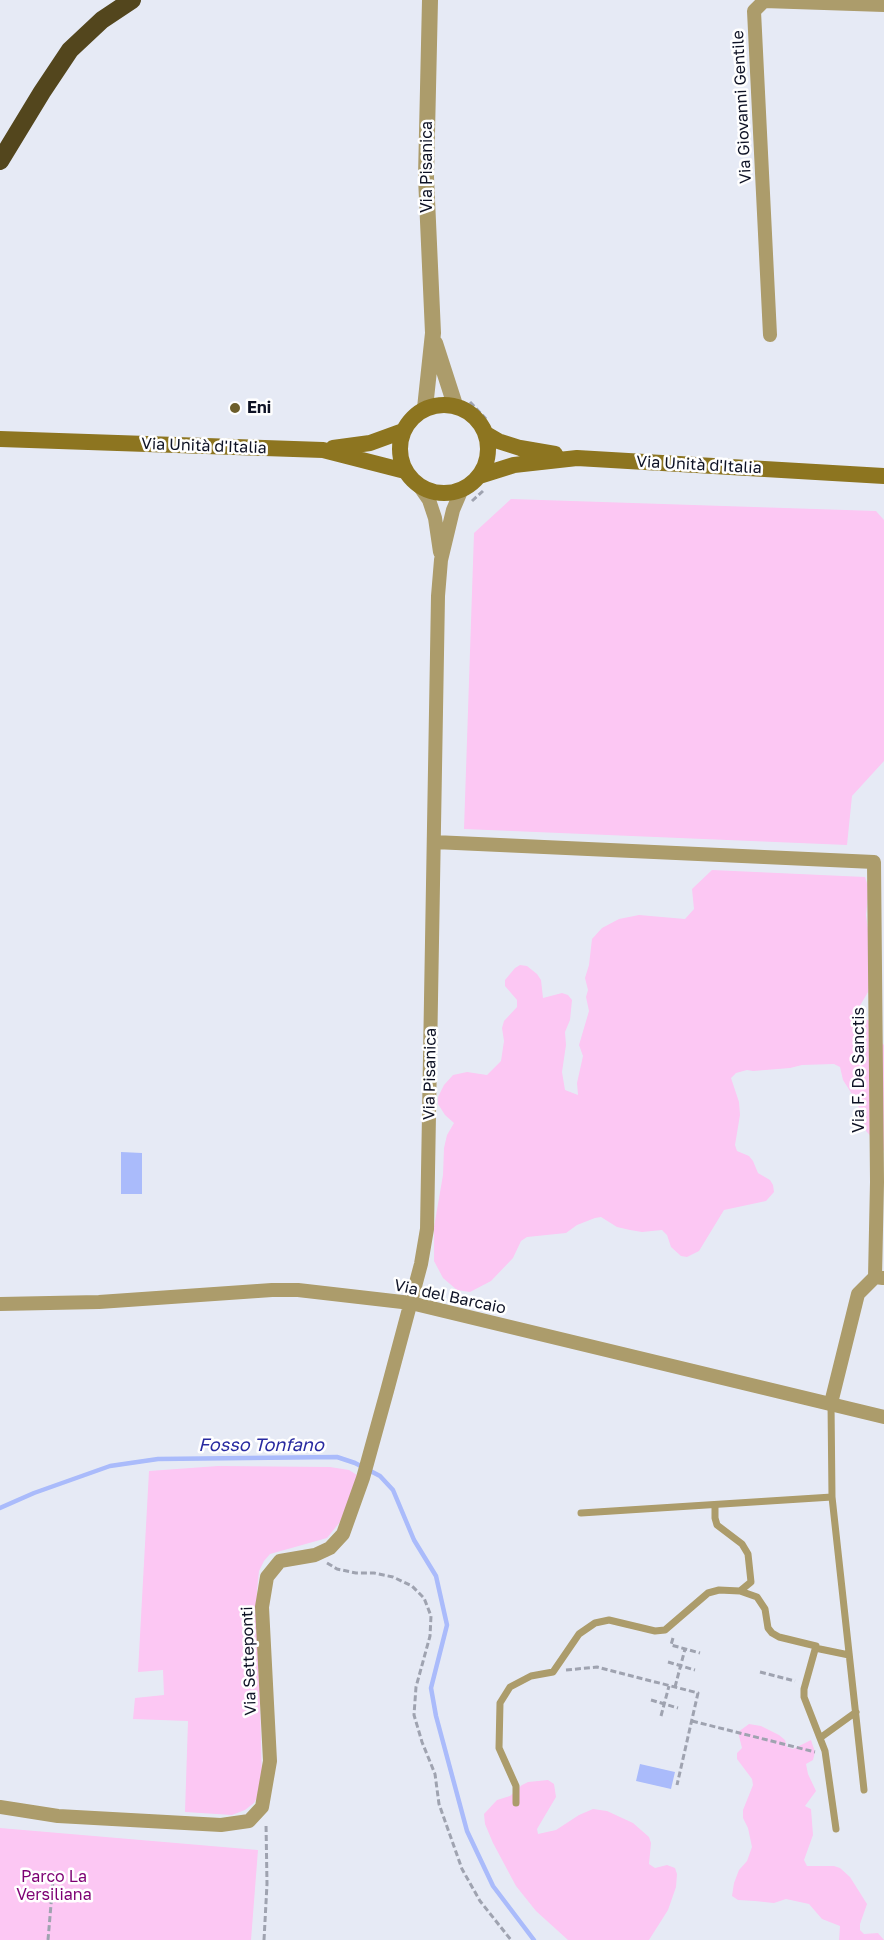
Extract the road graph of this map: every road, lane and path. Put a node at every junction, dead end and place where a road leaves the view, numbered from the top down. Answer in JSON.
{"nodes":[{"id":1,"x":132,"y":0,"type":"edge"},
{"id":2,"x":884,"y":5,"type":"edge"},
{"id":3,"x":430,"y":6,"type":"edge"},
{"id":4,"x":0,"y":161,"type":"edge"},
{"id":5,"x":433,"y":333,"type":"junction"},
{"id":6,"x":770,"y":335,"type":"dead end"},
{"id":7,"x":461,"y":401,"type":"junction"},
{"id":8,"x":425,"y":408,"type":"junction"},
{"id":9,"x":489,"y":429,"type":"junction"},
{"id":10,"x":403,"y":431,"type":"junction"},
{"id":11,"x":0,"y":439,"type":"edge"},
{"id":12,"x":323,"y":450,"type":"junction"},
{"id":13,"x":577,"y":458,"type":"junction"},
{"id":14,"x":405,"y":471,"type":"junction"},
{"id":15,"x":884,"y":476,"type":"edge"},
{"id":16,"x":484,"y":481,"type":"junction"},
{"id":17,"x":420,"y":487,"type":"junction"},
{"id":18,"x":465,"y":496,"type":"junction"},
{"id":19,"x":441,"y":560,"type":"junction"},
{"id":20,"x":434,"y":842,"type":"junction"},
{"id":21,"x":880,"y":1277,"type":"edge"},
{"id":22,"x":411,"y":1303,"type":"junction"},
{"id":23,"x":0,"y":1304,"type":"edge"},
{"id":24,"x":831,"y":1403,"type":"junction"},
{"id":25,"x":884,"y":1417,"type":"edge"},
{"id":26,"x":832,"y":1497,"type":"junction"},
{"id":27,"x":715,"y":1505,"type":"junction"},
{"id":28,"x":581,"y":1513,"type":"dead end"},
{"id":29,"x":315,"y":1555,"type":"junction"},
{"id":30,"x":751,"y":1581,"type":"junction"},
{"id":31,"x":740,"y":1590,"type":"junction"},
{"id":32,"x":757,"y":1597,"type":"junction"},
{"id":33,"x":678,"y":1619,"type":"junction"},
{"id":34,"x":815,"y":1648,"type":"junction"},
{"id":35,"x":685,"y":1649,"type":"junction"},
{"id":36,"x":699,"y":1653,"type":"dead end"},
{"id":37,"x":849,"y":1655,"type":"junction"},
{"id":38,"x":668,"y":1662,"type":"dead end"},
{"id":39,"x":681,"y":1666,"type":"junction"},
{"id":40,"x":695,"y":1670,"type":"dead end"},
{"id":41,"x":553,"y":1672,"type":"junction"},
{"id":42,"x":760,"y":1672,"type":"dead end"},
{"id":43,"x":805,"y":1683,"type":"junction"},
{"id":44,"x":669,"y":1686,"type":"junction"},
{"id":45,"x":675,"y":1687,"type":"junction"},
{"id":46,"x":651,"y":1700,"type":"dead end"},
{"id":47,"x":664,"y":1704,"type":"junction"},
{"id":48,"x":678,"y":1708,"type":"dead end"},
{"id":49,"x":856,"y":1712,"type":"junction"},
{"id":50,"x":661,"y":1716,"type":"dead end"},
{"id":51,"x":692,"y":1721,"type":"junction"},
{"id":52,"x":820,"y":1738,"type":"junction"},
{"id":53,"x":826,"y":1755,"type":"junction"},
{"id":54,"x":677,"y":1785,"type":"dead end"},
{"id":55,"x":864,"y":1790,"type":"dead end"},
{"id":56,"x":516,"y":1803,"type":"dead end"},
{"id":57,"x":0,"y":1807,"type":"edge"},
{"id":58,"x":262,"y":1807,"type":"junction"},
{"id":59,"x":836,"y":1829,"type":"dead end"},
{"id":60,"x":54,"y":1869,"type":"dead end"},
{"id":61,"x":48,"y":1940,"type":"edge"},
{"id":62,"x":264,"y":1940,"type":"edge"},
{"id":63,"x":511,"y":1940,"type":"edge"}],
"edges":[{"from":1,"to":4,"type":"highway"},
{"from":2,"to":6,"type":"street","name":"Via Giovanni Gentile"},
{"from":3,"to":5,"type":"street","name":"Via Pisanica"},
{"from":5,"to":7,"type":"street","name":"Via Pisanica"},
{"from":5,"to":8,"type":"street","name":"Via Pisanica"},
{"from":7,"to":8,"type":"main road"},
{"from":7,"to":9,"type":"path"},
{"from":7,"to":9,"type":"main road"},
{"from":8,"to":10,"type":"main road"},
{"from":9,"to":13,"type":"main road"},
{"from":9,"to":16,"type":"main road"},
{"from":10,"to":12,"type":"main road"},
{"from":10,"to":14,"type":"main road"},
{"from":11,"to":12,"type":"main road","name":"Via Unità d'Italia"},
{"from":12,"to":14,"type":"main road","name":"Via Unità d'Italia"},
{"from":13,"to":15,"type":"main road","name":"Via Unità d'Italia"},
{"from":13,"to":16,"type":"main road","name":"Via Unità d'Italia"},
{"from":14,"to":17,"type":"main road"},
{"from":16,"to":18,"type":"main road","name":"Via Unità d'Italia"},
{"from":16,"to":18,"type":"path"},
{"from":17,"to":18,"type":"main road"},
{"from":17,"to":19,"type":"street","name":"Via Pisanica"},
{"from":18,"to":19,"type":"street","name":"Via Pisanica"},
{"from":19,"to":20,"type":"street","name":"Via Pisanica"},
{"from":20,"to":21,"type":"street","name":"Via F. De Sanctis"},
{"from":20,"to":22,"type":"street","name":"Via Pisanica"},
{"from":21,"to":24,"type":"street","name":"Via F. De Sanctis"},
{"from":22,"to":23,"type":"street","name":"Via del Barcaio"},
{"from":22,"to":24,"type":"street","name":"Via del Barcaio"},
{"from":22,"to":29,"type":"street","name":"Via Setteponti"},
{"from":24,"to":25,"type":"street","name":"Via del Barcaio"},
{"from":24,"to":26,"type":"lane"},
{"from":26,"to":27,"type":"lane"},
{"from":26,"to":37,"type":"lane"},
{"from":27,"to":28,"type":"lane"},
{"from":27,"to":30,"type":"lane"},
{"from":29,"to":58,"type":"street","name":"Via Setteponti"},
{"from":29,"to":63,"type":"path"},
{"from":30,"to":31,"type":"lane"},
{"from":30,"to":32,"type":"lane"},
{"from":31,"to":32,"type":"lane"},
{"from":31,"to":33,"type":"lane"},
{"from":32,"to":34,"type":"lane"},
{"from":33,"to":35,"type":"path"},
{"from":33,"to":41,"type":"lane"},
{"from":34,"to":37,"type":"lane"},
{"from":34,"to":43,"type":"lane"},
{"from":35,"to":36,"type":"path"},
{"from":35,"to":39,"type":"path"},
{"from":37,"to":49,"type":"lane"},
{"from":38,"to":39,"type":"path"},
{"from":39,"to":40,"type":"path"},
{"from":39,"to":45,"type":"path"},
{"from":41,"to":44,"type":"path"},
{"from":41,"to":56,"type":"lane"},
{"from":42,"to":43,"type":"path"},
{"from":43,"to":52,"type":"lane"},
{"from":44,"to":45,"type":"path"},
{"from":44,"to":47,"type":"path"},
{"from":45,"to":51,"type":"path"},
{"from":46,"to":47,"type":"path"},
{"from":47,"to":48,"type":"path"},
{"from":47,"to":50,"type":"path"},
{"from":49,"to":52,"type":"lane"},
{"from":49,"to":55,"type":"lane"},
{"from":51,"to":53,"type":"path"},
{"from":51,"to":54,"type":"path"},
{"from":52,"to":53,"type":"lane"},
{"from":53,"to":59,"type":"lane"},
{"from":57,"to":58,"type":"street"},
{"from":58,"to":62,"type":"path"},
{"from":60,"to":61,"type":"path"}]}
